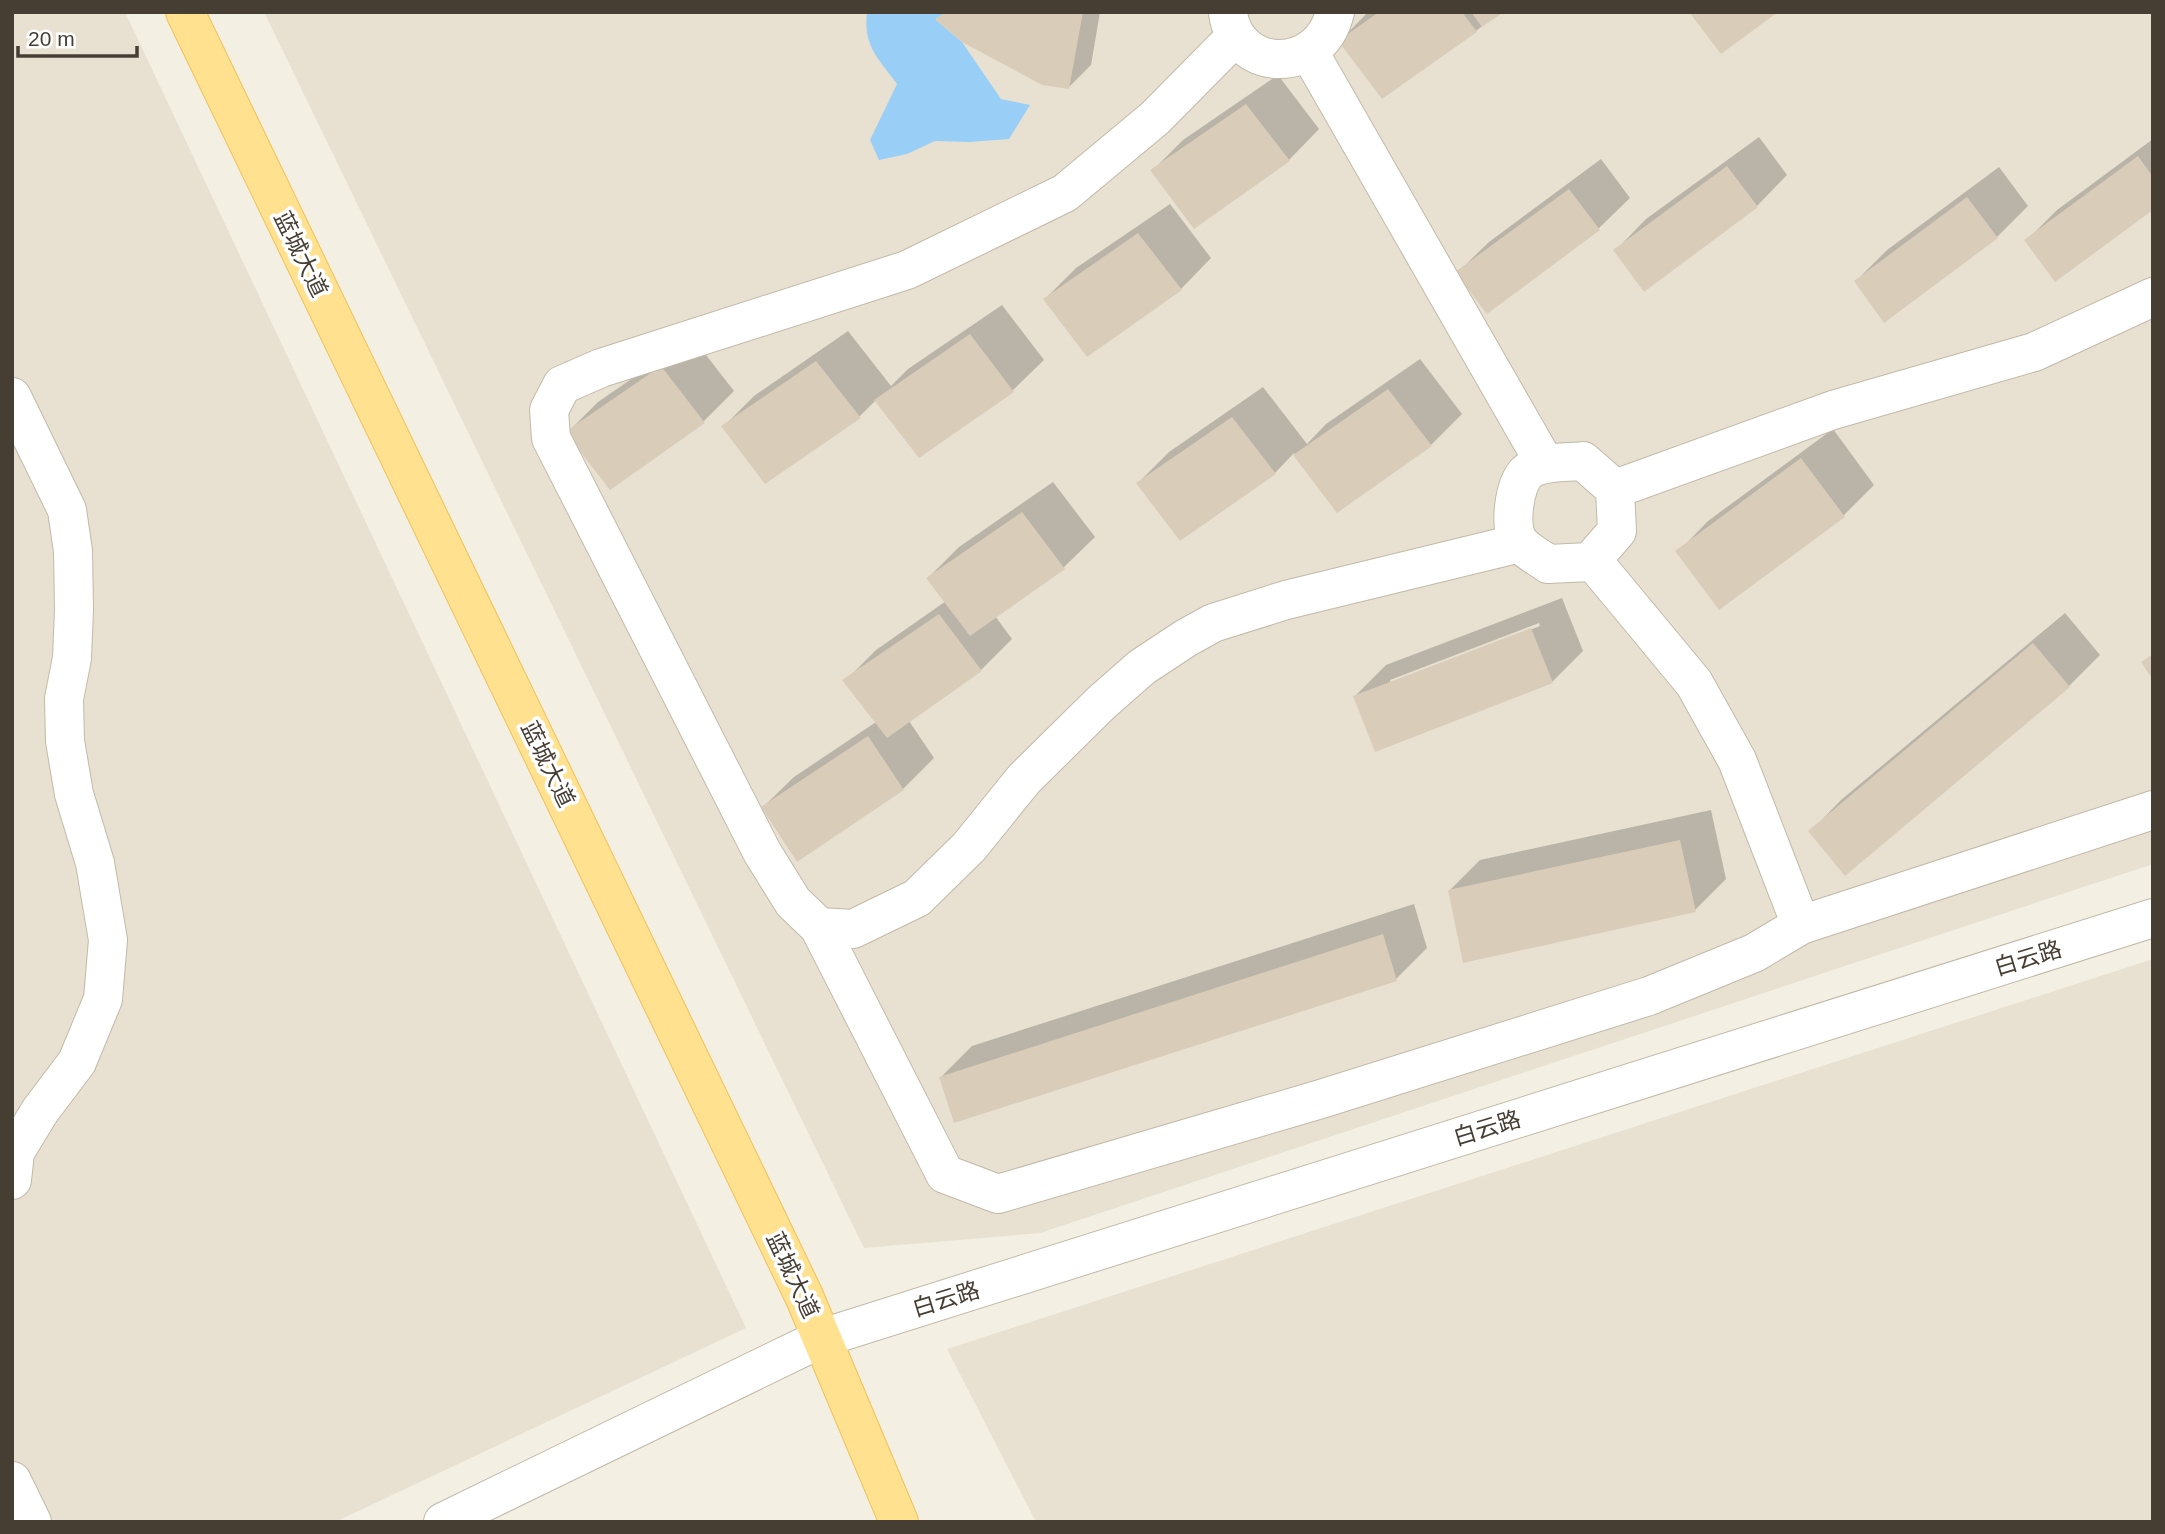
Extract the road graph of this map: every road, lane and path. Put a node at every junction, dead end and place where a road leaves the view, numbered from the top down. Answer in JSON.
{"nodes":[{"id":1,"x":185,"y":12,"type":"edge"},
{"id":2,"x":1335,"y":12,"type":"edge"},
{"id":3,"x":1232,"y":24,"type":"edge"},
{"id":4,"x":1309,"y":52,"type":"junction"},
{"id":5,"x":2153,"y":297,"type":"edge"},
{"id":6,"x":12,"y":397,"type":"edge"},
{"id":7,"x":1545,"y":464,"type":"junction"},
{"id":8,"x":1615,"y":489,"type":"junction"},
{"id":9,"x":1520,"y":543,"type":"junction"},
{"id":10,"x":1592,"y":560,"type":"junction"},
{"id":11,"x":2153,"y":810,"type":"edge"},
{"id":12,"x":2153,"y":918,"type":"edge"},
{"id":13,"x":1801,"y":925,"type":"junction"},
{"id":14,"x":819,"y":927,"type":"junction"},
{"id":15,"x":12,"y":1180,"type":"edge"},
{"id":16,"x":822,"y":1338,"type":"junction"},
{"id":17,"x":12,"y":1481,"type":"edge"},
{"id":18,"x":32,"y":1522,"type":"edge"},
{"id":19,"x":443,"y":1522,"type":"edge"},
{"id":20,"x":899,"y":1522,"type":"edge"}],
"edges":[{"from":1,"to":16,"type":"main road","name":"蓝城大道"},
{"from":2,"to":4,"type":"street"},
{"from":3,"to":4,"type":"street"},
{"from":3,"to":14,"type":"street"},
{"from":4,"to":7,"type":"street"},
{"from":5,"to":8,"type":"street"},
{"from":6,"to":15,"type":"street"},
{"from":7,"to":8,"type":"street"},
{"from":7,"to":9,"type":"street"},
{"from":8,"to":10,"type":"street"},
{"from":9,"to":10,"type":"street"},
{"from":9,"to":14,"type":"street"},
{"from":10,"to":13,"type":"street"},
{"from":11,"to":13,"type":"street"},
{"from":12,"to":16,"type":"street","name":"白云路"},
{"from":13,"to":14,"type":"street"},
{"from":16,"to":19,"type":"street","name":"白云路"},
{"from":16,"to":20,"type":"main road","name":"蓝城大道"},
{"from":17,"to":18,"type":"street"}]}
